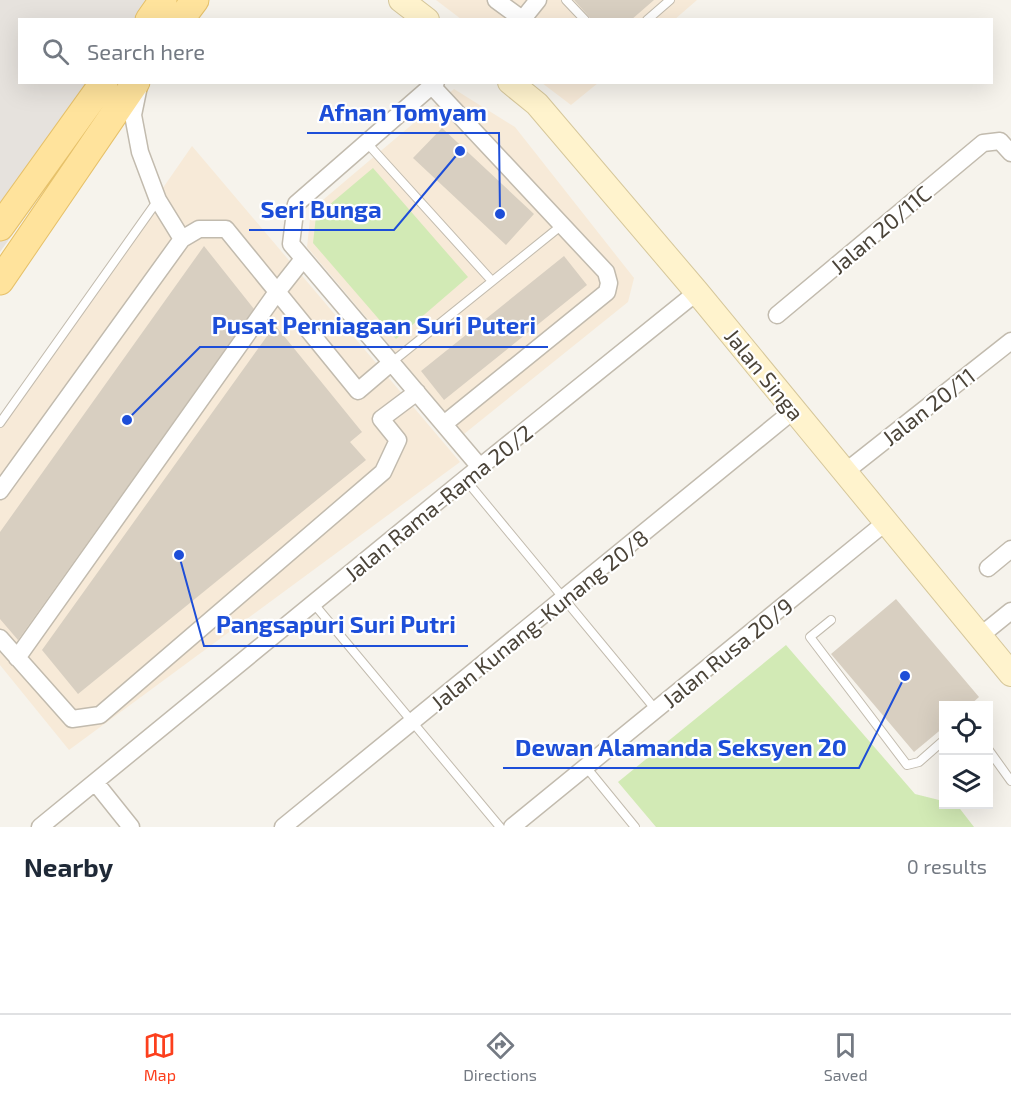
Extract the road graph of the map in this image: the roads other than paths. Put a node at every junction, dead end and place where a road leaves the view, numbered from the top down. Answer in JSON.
{"nodes":[{"id":1,"x":164,"y":0,"type":"edge"},
{"id":2,"x":195,"y":0,"type":"edge"},
{"id":3,"x":205,"y":0,"type":"edge"},
{"id":4,"x":401,"y":0,"type":"edge"},
{"id":5,"x":538,"y":0,"type":"edge"},
{"id":6,"x":566,"y":0,"type":"edge"},
{"id":7,"x":670,"y":0,"type":"edge"},
{"id":8,"x":502,"y":2,"type":"edge"},
{"id":9,"x":150,"y":18,"type":"edge"},
{"id":10,"x":182,"y":18,"type":"edge"},
{"id":11,"x":183,"y":18,"type":"edge"},
{"id":12,"x":424,"y":18,"type":"edge"},
{"id":13,"x":521,"y":18,"type":"edge"},
{"id":14,"x":523,"y":18,"type":"edge"},
{"id":15,"x":583,"y":18,"type":"edge"},
{"id":16,"x":649,"y":18,"type":"edge"},
{"id":17,"x":103,"y":84,"type":"edge"},
{"id":18,"x":137,"y":84,"type":"edge"},
{"id":19,"x":138,"y":84,"type":"edge"},
{"id":20,"x":434,"y":84,"type":"edge"},
{"id":21,"x":512,"y":84,"type":"edge"},
{"id":22,"x":367,"y":143,"type":"junction"},
{"id":23,"x":1011,"y":153,"type":"edge"},
{"id":24,"x":158,"y":200,"type":"junction"},
{"id":25,"x":562,"y":225,"type":"junction"},
{"id":26,"x":0,"y":227,"type":"edge"},
{"id":27,"x":182,"y":239,"type":"junction"},
{"id":28,"x":303,"y":259,"type":"junction"},
{"id":29,"x":0,"y":281,"type":"edge"},
{"id":30,"x":492,"y":281,"type":"junction"},
{"id":31,"x":278,"y":292,"type":"junction"},
{"id":32,"x":697,"y":292,"type":"junction"},
{"id":33,"x":777,"y":315,"type":"dead end"},
{"id":34,"x":1011,"y":341,"type":"edge"},
{"id":35,"x":392,"y":362,"type":"junction"},
{"id":36,"x":417,"y":392,"type":"junction"},
{"id":37,"x":794,"y":410,"type":"junction"},
{"id":38,"x":0,"y":423,"type":"edge"},
{"id":39,"x":444,"y":424,"type":"junction"},
{"id":40,"x":480,"y":467,"type":"junction"},
{"id":41,"x":845,"y":472,"type":"junction"},
{"id":42,"x":465,"y":479,"type":"junction"},
{"id":43,"x":0,"y":491,"type":"edge"},
{"id":44,"x":886,"y":522,"type":"junction"},
{"id":45,"x":1011,"y":549,"type":"edge"},
{"id":46,"x":988,"y":567,"type":"dead end"},
{"id":47,"x":564,"y":598,"type":"junction"},
{"id":48,"x":314,"y":604,"type":"junction"},
{"id":49,"x":1011,"y":611,"type":"edge"},
{"id":50,"x":831,"y":620,"type":"dead end"},
{"id":51,"x":980,"y":636,"type":"junction"},
{"id":52,"x":0,"y":638,"type":"edge"},
{"id":53,"x":17,"y":658,"type":"junction"},
{"id":54,"x":1011,"y":674,"type":"edge"},
{"id":55,"x":656,"y":710,"type":"junction"},
{"id":56,"x":412,"y":722,"type":"junction"},
{"id":57,"x":939,"y":744,"type":"edge"},
{"id":58,"x":992,"y":755,"type":"edge"},
{"id":59,"x":586,"y":767,"type":"junction"},
{"id":60,"x":1011,"y":781,"type":"edge"},
{"id":61,"x":95,"y":782,"type":"junction"},
{"id":62,"x":40,"y":827,"type":"edge"},
{"id":63,"x":131,"y":827,"type":"edge"},
{"id":64,"x":283,"y":827,"type":"edge"},
{"id":65,"x":500,"y":827,"type":"edge"},
{"id":66,"x":512,"y":827,"type":"edge"},
{"id":67,"x":635,"y":827,"type":"edge"}],
"edges":[{"from":1,"to":9,"type":"main road"},
{"from":2,"to":10,"type":"main road"},
{"from":3,"to":11,"type":"street"},
{"from":4,"to":12,"type":"street"},
{"from":5,"to":14,"type":"street"},
{"from":6,"to":15,"type":"lane"},
{"from":7,"to":16,"type":"lane"},
{"from":8,"to":13,"type":"street"},
{"from":17,"to":26,"type":"main road"},
{"from":18,"to":29,"type":"main road"},
{"from":19,"to":24,"type":"street"},
{"from":20,"to":22,"type":"street"},
{"from":20,"to":25,"type":"street"},
{"from":21,"to":32,"type":"street","name":"Jalan Singa"},
{"from":22,"to":28,"type":"street"},
{"from":22,"to":30,"type":"lane"},
{"from":23,"to":33,"type":"street","name":"Jalan 20/11C"},
{"from":24,"to":27,"type":"street"},
{"from":24,"to":38,"type":"lane"},
{"from":25,"to":30,"type":"lane"},
{"from":25,"to":39,"type":"street"},
{"from":27,"to":31,"type":"street"},
{"from":27,"to":43,"type":"street"},
{"from":28,"to":31,"type":"street"},
{"from":28,"to":35,"type":"street"},
{"from":30,"to":35,"type":"lane"},
{"from":31,"to":35,"type":"street"},
{"from":31,"to":53,"type":"street"},
{"from":32,"to":37,"type":"street","name":"Jalan Singa"},
{"from":32,"to":40,"type":"street","name":"Jalan Rama-Rama 20/2"},
{"from":34,"to":41,"type":"street","name":"Jalan 20/11"},
{"from":35,"to":36,"type":"street"},
{"from":36,"to":39,"type":"street"},
{"from":36,"to":53,"type":"street"},
{"from":37,"to":41,"type":"street","name":"Jalan Singa"},
{"from":37,"to":47,"type":"street","name":"Jalan Kunang-Kunang 20/8"},
{"from":39,"to":40,"type":"street"},
{"from":40,"to":42,"type":"street","name":"Jalan Rama-Rama 20/2"},
{"from":41,"to":44,"type":"street","name":"Jalan Singa"},
{"from":42,"to":47,"type":"lane"},
{"from":42,"to":48,"type":"street","name":"Jalan Rama-Rama 20/2"},
{"from":44,"to":51,"type":"street","name":"Jalan Singa"},
{"from":44,"to":55,"type":"street","name":"Jalan Rusa 20/9"},
{"from":45,"to":46,"type":"street"},
{"from":47,"to":55,"type":"lane"},
{"from":47,"to":56,"type":"street","name":"Jalan Kunang-Kunang 20/8"},
{"from":48,"to":56,"type":"lane"},
{"from":48,"to":61,"type":"street","name":"Jalan Rama-Rama 20/2"},
{"from":49,"to":51,"type":"street"},
{"from":50,"to":57,"type":"lane"},
{"from":51,"to":54,"type":"street","name":"Jalan Singa"},
{"from":52,"to":53,"type":"street"},
{"from":55,"to":59,"type":"street","name":"Jalan Rusa 20/9"},
{"from":56,"to":64,"type":"street","name":"Jalan Kunang-Kunang 20/8"},
{"from":56,"to":65,"type":"lane"},
{"from":58,"to":60,"type":"lane"},
{"from":59,"to":66,"type":"street","name":"Jalan Rusa 20/9"},
{"from":59,"to":67,"type":"lane"},
{"from":61,"to":62,"type":"street","name":"Jalan Rama-Rama 20/2"},
{"from":61,"to":63,"type":"street"}]}
